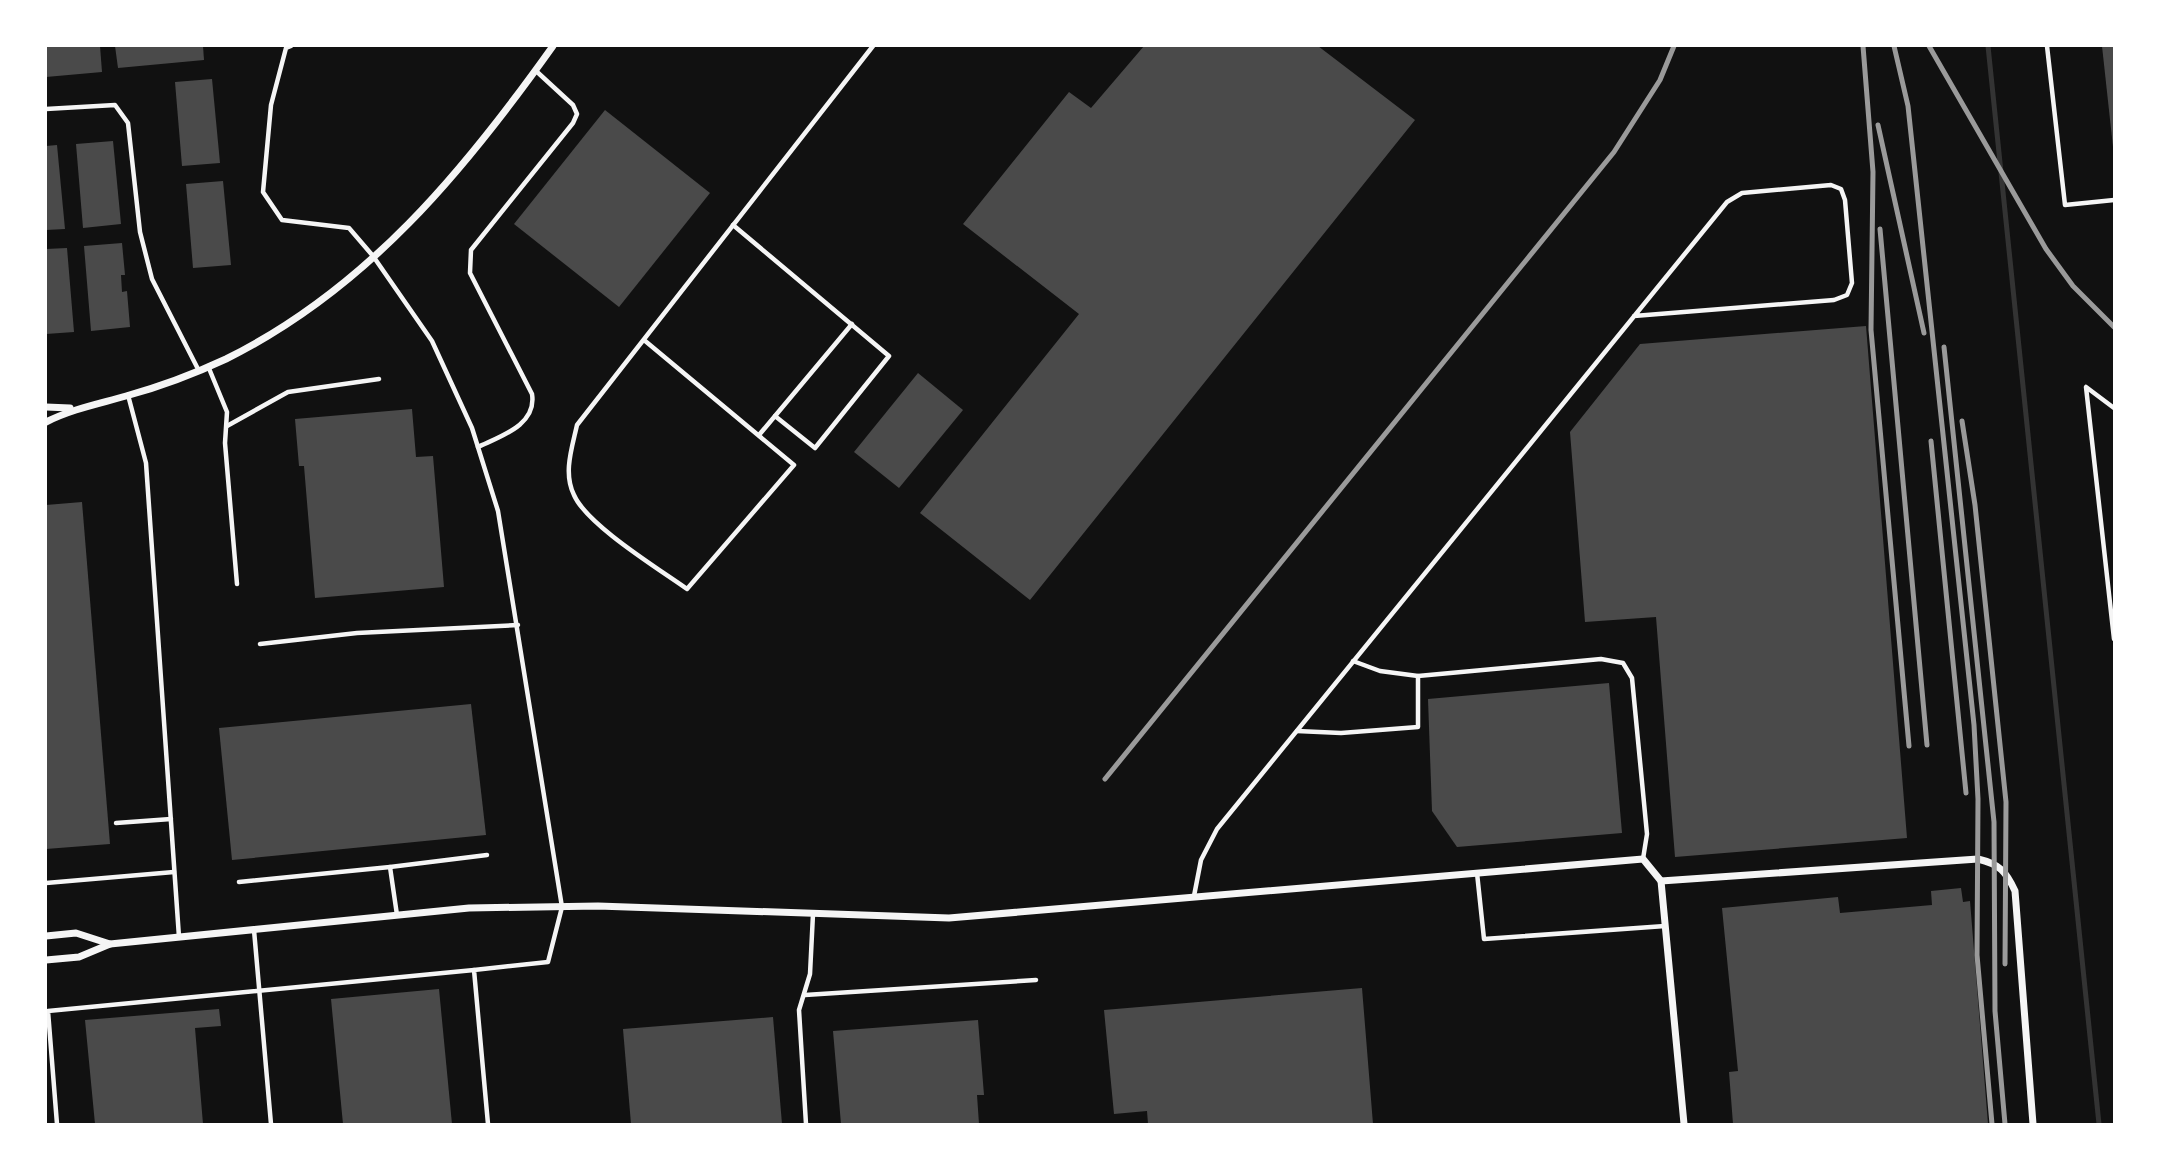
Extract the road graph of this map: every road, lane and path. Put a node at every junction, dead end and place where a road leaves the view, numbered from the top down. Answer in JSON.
{"nodes":[{"id":1,"x":291,"y":46,"type":"edge"},
{"id":2,"x":553,"y":46,"type":"edge"},
{"id":3,"x":873,"y":46,"type":"edge"},
{"id":4,"x":2047,"y":46,"type":"edge"},
{"id":5,"x":536,"y":70,"type":"junction"},
{"id":6,"x":46,"y":109,"type":"edge"},
{"id":7,"x":2115,"y":200,"type":"edge"},
{"id":8,"x":733,"y":225,"type":"junction"},
{"id":9,"x":373,"y":256,"type":"junction"},
{"id":10,"x":1633,"y":316,"type":"junction"},
{"id":11,"x":852,"y":324,"type":"junction"},
{"id":12,"x":644,"y":340,"type":"junction"},
{"id":13,"x":208,"y":365,"type":"junction"},
{"id":14,"x":198,"y":369,"type":"junction"},
{"id":15,"x":379,"y":379,"type":"dead end"},
{"id":16,"x":128,"y":395,"type":"junction"},
{"id":17,"x":46,"y":407,"type":"edge"},
{"id":18,"x":74,"y":408,"type":"junction"},
{"id":19,"x":2115,"y":408,"type":"edge"},
{"id":20,"x":775,"y":416,"type":"junction"},
{"id":21,"x":46,"y":422,"type":"edge"},
{"id":22,"x":226,"y":427,"type":"junction"},
{"id":23,"x":759,"y":435,"type":"junction"},
{"id":24,"x":478,"y":447,"type":"junction"},
{"id":25,"x":237,"y":584,"type":"dead end"},
{"id":26,"x":518,"y":625,"type":"junction"},
{"id":27,"x":2115,"y":639,"type":"edge"},
{"id":28,"x":260,"y":644,"type":"dead end"},
{"id":29,"x":1353,"y":661,"type":"junction"},
{"id":30,"x":1418,"y":676,"type":"junction"},
{"id":31,"x":1297,"y":731,"type":"junction"},
{"id":32,"x":171,"y":818,"type":"junction"},
{"id":33,"x":116,"y":823,"type":"dead end"},
{"id":34,"x":487,"y":855,"type":"dead end"},
{"id":35,"x":1643,"y":859,"type":"junction"},
{"id":36,"x":390,"y":867,"type":"junction"},
{"id":37,"x":174,"y":872,"type":"junction"},
{"id":38,"x":1476,"y":873,"type":"junction"},
{"id":39,"x":1661,"y":881,"type":"junction"},
{"id":40,"x":239,"y":882,"type":"dead end"},
{"id":41,"x":46,"y":883,"type":"edge"},
{"id":42,"x":1194,"y":897,"type":"junction"},
{"id":43,"x":562,"y":907,"type":"junction"},
{"id":44,"x":813,"y":914,"type":"junction"},
{"id":45,"x":397,"y":915,"type":"junction"},
{"id":46,"x":1665,"y":926,"type":"junction"},
{"id":47,"x":254,"y":929,"type":"junction"},
{"id":48,"x":46,"y":936,"type":"edge"},
{"id":49,"x":179,"y":937,"type":"junction"},
{"id":50,"x":110,"y":944,"type":"junction"},
{"id":51,"x":46,"y":960,"type":"edge"},
{"id":52,"x":474,"y":970,"type":"junction"},
{"id":53,"x":1036,"y":980,"type":"dead end"},
{"id":54,"x":259,"y":989,"type":"junction"},
{"id":55,"x":804,"y":995,"type":"junction"},
{"id":56,"x":57,"y":1125,"type":"edge"},
{"id":57,"x":271,"y":1125,"type":"edge"},
{"id":58,"x":488,"y":1125,"type":"edge"},
{"id":59,"x":806,"y":1125,"type":"edge"},
{"id":60,"x":1684,"y":1125,"type":"edge"},
{"id":61,"x":2033,"y":1125,"type":"edge"}],
"edges":[{"from":1,"to":9,"type":"lane"},
{"from":2,"to":5,"type":"street"},
{"from":3,"to":8,"type":"lane"},
{"from":4,"to":7,"type":"lane"},
{"from":5,"to":9,"type":"street"},
{"from":5,"to":24,"type":"lane"},
{"from":6,"to":14,"type":"lane"},
{"from":8,"to":11,"type":"lane"},
{"from":8,"to":12,"type":"lane"},
{"from":9,"to":13,"type":"street"},
{"from":9,"to":24,"type":"lane"},
{"from":10,"to":10,"type":"lane"},
{"from":10,"to":29,"type":"lane"},
{"from":11,"to":20,"type":"lane"},
{"from":11,"to":20,"type":"lane"},
{"from":12,"to":23,"type":"lane"},
{"from":12,"to":23,"type":"lane"},
{"from":13,"to":14,"type":"street"},
{"from":13,"to":22,"type":"lane"},
{"from":14,"to":16,"type":"street"},
{"from":15,"to":22,"type":"lane"},
{"from":16,"to":18,"type":"street"},
{"from":16,"to":32,"type":"lane"},
{"from":17,"to":18,"type":"street"},
{"from":18,"to":21,"type":"street"},
{"from":19,"to":27,"type":"lane"},
{"from":20,"to":23,"type":"lane"},
{"from":22,"to":25,"type":"lane"},
{"from":24,"to":26,"type":"lane"},
{"from":26,"to":28,"type":"lane"},
{"from":26,"to":43,"type":"lane"},
{"from":29,"to":30,"type":"lane"},
{"from":29,"to":31,"type":"lane"},
{"from":30,"to":31,"type":"lane"},
{"from":30,"to":35,"type":"lane"},
{"from":31,"to":42,"type":"lane"},
{"from":32,"to":33,"type":"lane"},
{"from":32,"to":37,"type":"lane"},
{"from":34,"to":36,"type":"lane"},
{"from":35,"to":38,"type":"street"},
{"from":35,"to":39,"type":"street"},
{"from":36,"to":40,"type":"lane"},
{"from":36,"to":45,"type":"lane"},
{"from":37,"to":41,"type":"lane"},
{"from":37,"to":49,"type":"lane"},
{"from":38,"to":42,"type":"street"},
{"from":38,"to":46,"type":"lane"},
{"from":39,"to":46,"type":"street"},
{"from":39,"to":61,"type":"street"},
{"from":42,"to":44,"type":"street"},
{"from":43,"to":44,"type":"street"},
{"from":43,"to":45,"type":"street"},
{"from":43,"to":52,"type":"lane"},
{"from":44,"to":55,"type":"lane"},
{"from":45,"to":47,"type":"street"},
{"from":46,"to":60,"type":"street"},
{"from":47,"to":49,"type":"street"},
{"from":47,"to":54,"type":"lane"},
{"from":48,"to":50,"type":"street"},
{"from":49,"to":50,"type":"street"},
{"from":50,"to":51,"type":"street"},
{"from":52,"to":54,"type":"lane"},
{"from":52,"to":58,"type":"lane"},
{"from":53,"to":55,"type":"lane"},
{"from":54,"to":56,"type":"lane"},
{"from":54,"to":57,"type":"lane"},
{"from":55,"to":59,"type":"lane"}]}
